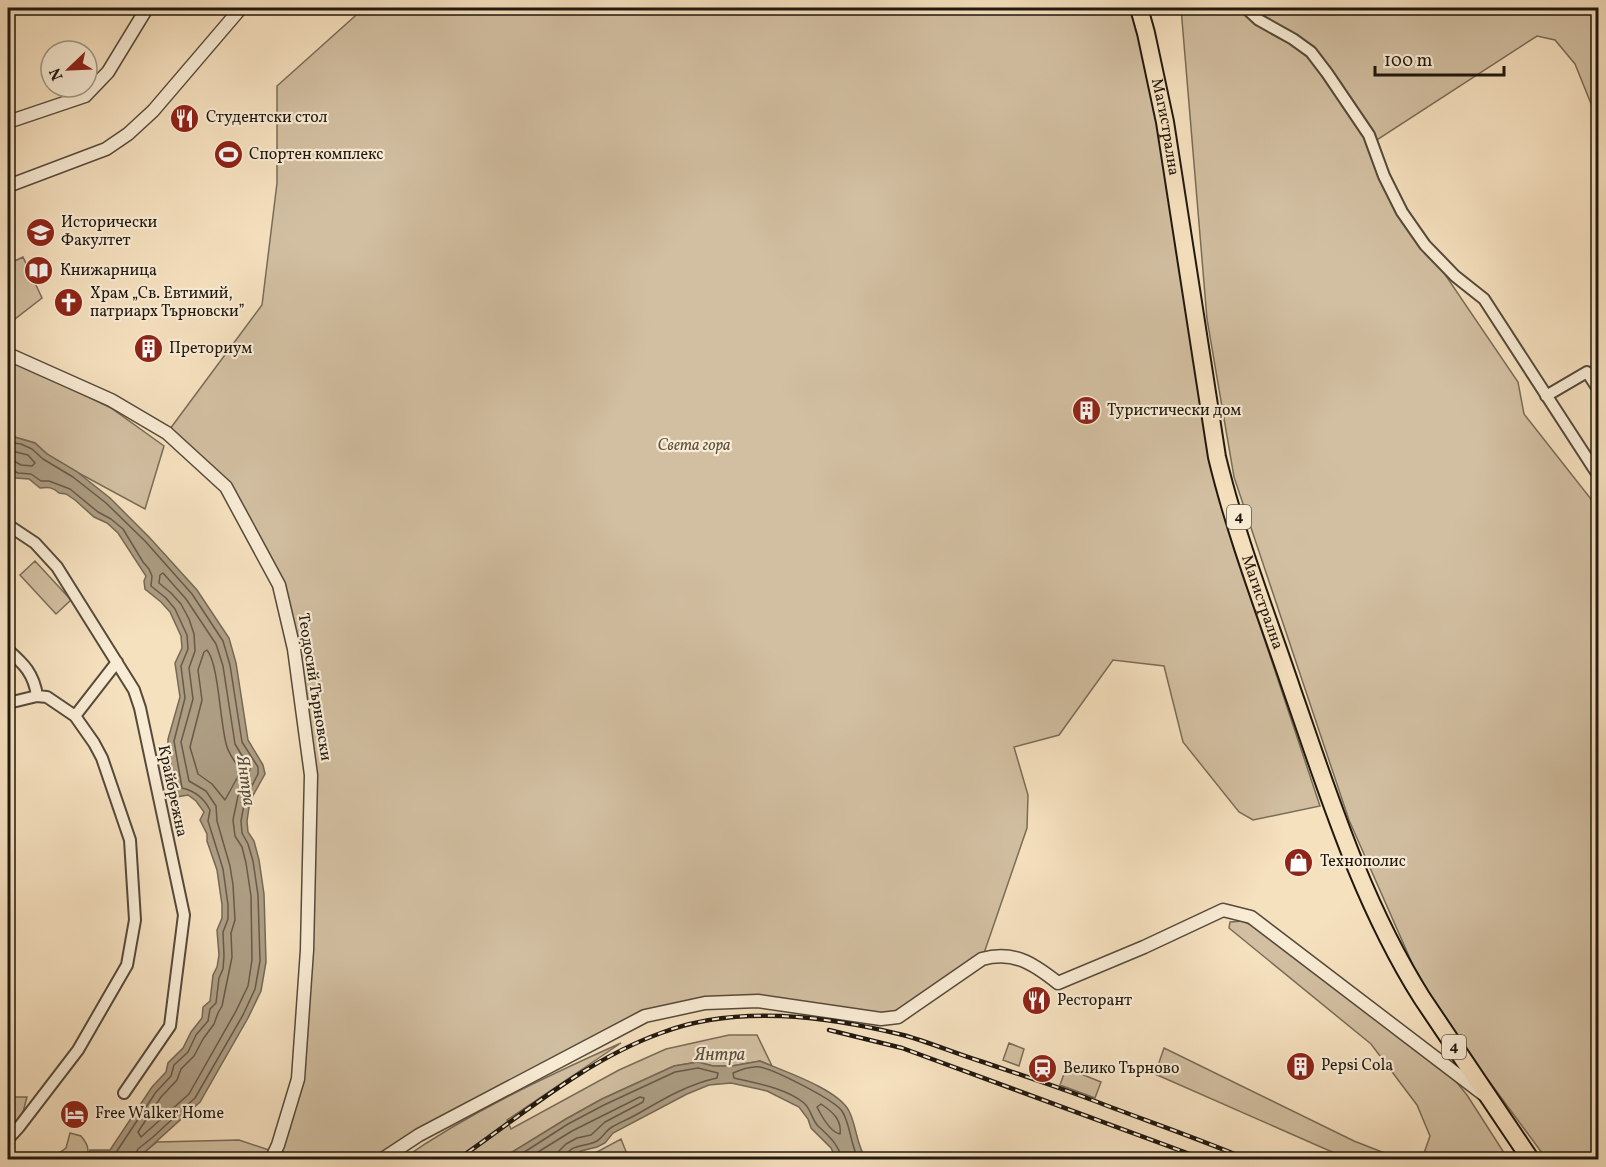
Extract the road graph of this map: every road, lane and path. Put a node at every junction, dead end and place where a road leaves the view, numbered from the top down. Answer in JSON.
{"nodes":[{"id":1,"x":147,"y":8,"type":"edge"},
{"id":2,"x":241,"y":8,"type":"edge"},
{"id":3,"x":1146,"y":8,"type":"edge"},
{"id":4,"x":1246,"y":8,"type":"edge"},
{"id":5,"x":8,"y":122,"type":"edge"},
{"id":6,"x":8,"y":186,"type":"edge"},
{"id":7,"x":8,"y":354,"type":"edge"},
{"id":8,"x":1599,"y":389,"type":"edge"},
{"id":9,"x":1546,"y":396,"type":"junction"},
{"id":10,"x":1599,"y":475,"type":"edge"},
{"id":11,"x":8,"y":525,"type":"edge"},
{"id":12,"x":8,"y":650,"type":"edge"},
{"id":13,"x":117,"y":662,"type":"junction"},
{"id":14,"x":37,"y":696,"type":"junction"},
{"id":15,"x":8,"y":702,"type":"edge"},
{"id":16,"x":75,"y":716,"type":"junction"},
{"id":17,"x":124,"y":1093,"type":"dead end"},
{"id":18,"x":1486,"y":1096,"type":"junction"},
{"id":19,"x":8,"y":1138,"type":"edge"},
{"id":20,"x":271,"y":1160,"type":"edge"},
{"id":21,"x":381,"y":1160,"type":"edge"},
{"id":22,"x":1531,"y":1160,"type":"edge"}],
"edges":[{"from":1,"to":5,"type":"street"},
{"from":2,"to":6,"type":"street"},
{"from":3,"to":18,"type":"main road","name":"Магистрална","number":"4"},
{"from":4,"to":9,"type":"street"},
{"from":7,"to":20,"type":"street","name":"Теодосий Търновски"},
{"from":8,"to":9,"type":"street"},
{"from":9,"to":10,"type":"street"},
{"from":11,"to":13,"type":"street","name":"Крайбрежна"},
{"from":12,"to":14,"type":"street"},
{"from":13,"to":16,"type":"street"},
{"from":13,"to":17,"type":"street","name":"Крайбрежна"},
{"from":14,"to":15,"type":"street"},
{"from":14,"to":16,"type":"street"},
{"from":16,"to":19,"type":"street"},
{"from":18,"to":21,"type":"street"},
{"from":18,"to":22,"type":"main road","name":"Магистрална","number":"4"}]}
